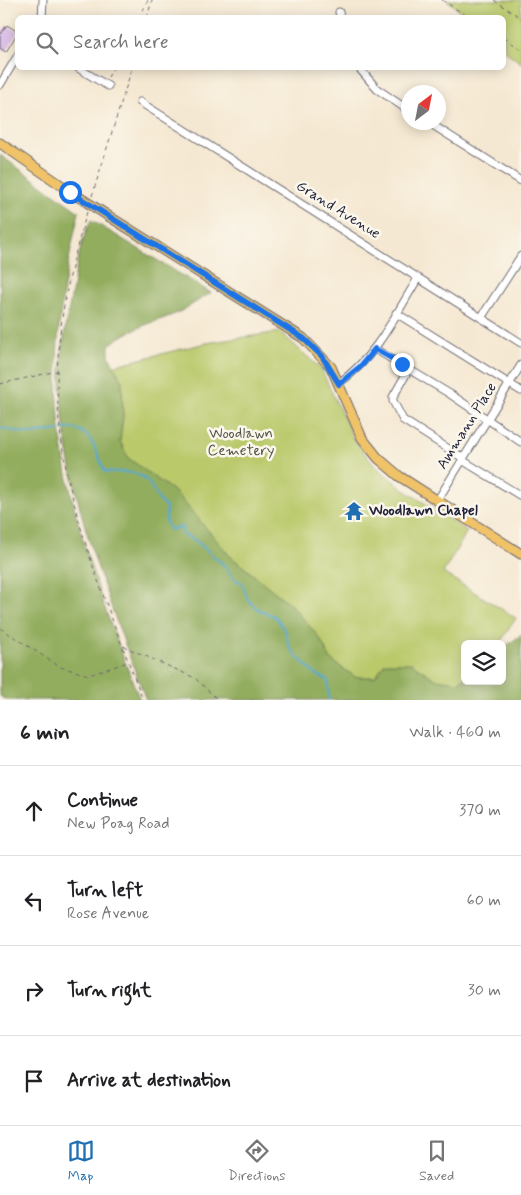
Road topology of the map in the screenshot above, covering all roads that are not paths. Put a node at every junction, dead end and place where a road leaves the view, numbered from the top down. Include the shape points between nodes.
1 (43, 0) edge
2 (42, 15) edge
3 (15, 61) edge
4 (81, 70) edge
5 (361, 70) edge
6 (104, 84) road end
7 (0, 85) edge
8 (140, 102) dead end
9 (401, 105) edge
10 (441, 130) edge
11 (0, 143) edge
12 (521, 181) edge
13 (521, 256) edge
14 (418, 278) junction
15 (396, 313) junction
16 (481, 318) junction
17 (521, 343) edge
18 (375, 349) junction
19 (521, 365) edge
20 (409, 369) junction
21 (509, 383) junction
22 (339, 384) junction
23 (521, 391) edge
24 (486, 419) junction
25 (521, 442) edge
26 (462, 459) junction
27 (521, 496) edge
28 (438, 501) junction
29 (521, 554) edge

1 - 2 street
3 - 7 street
4 - 6 street
5 - 9 street via 377,89
8 - 14 street, Grand Avenue
10 - 12 street
11 - 22 main road, bridge via 70,192 303,338 322,356
13 - 16 street
14 - 15 street
14 - 16 street, Grand Avenue
15 - 18 street
15 - 21 street
16 - 17 street, Grand Avenue
18 - 20 street
18 - 22 street
19 - 21 street, Ammann Place
20 - 24 street
20 - 26 street via 393,397 399,416
21 - 23 street
21 - 24 street, Ammann Place
22 - 28 main road via 362,438 378,458
24 - 25 street
24 - 26 street, Ammann Place
26 - 27 street
26 - 28 street, Ammann Place
28 - 29 main road

